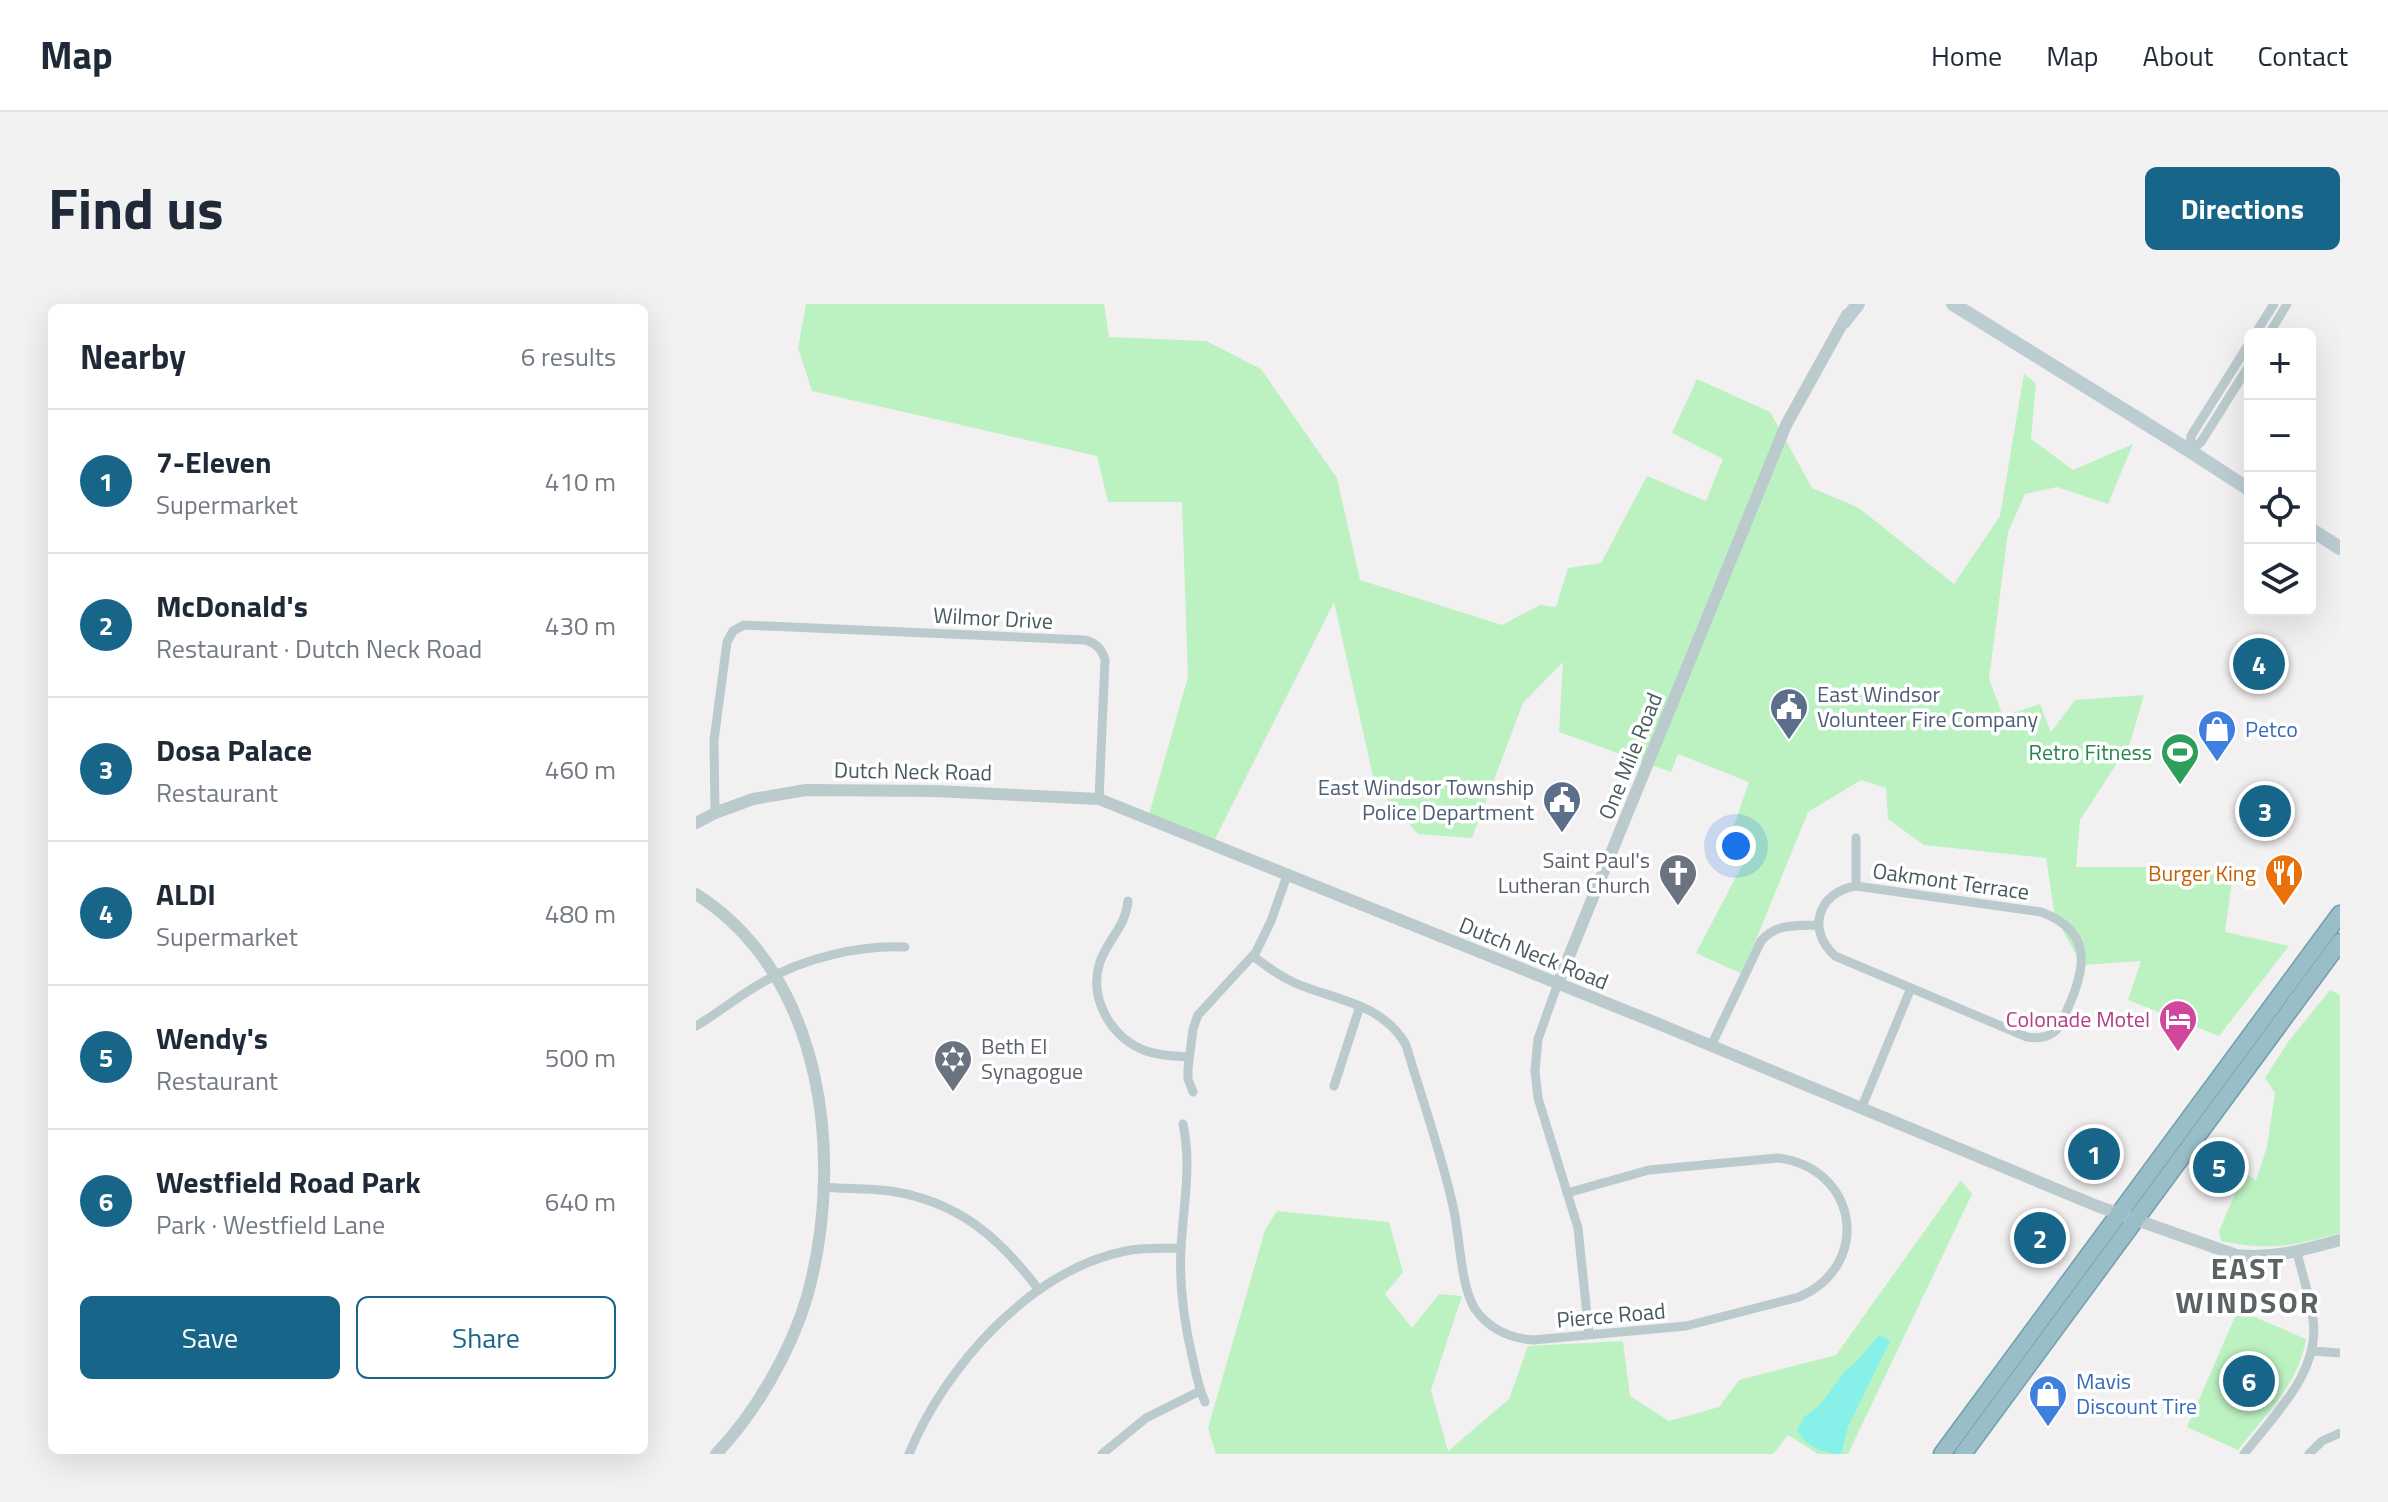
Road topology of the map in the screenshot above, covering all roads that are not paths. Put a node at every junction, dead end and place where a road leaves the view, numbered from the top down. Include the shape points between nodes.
1 (1852, 304) edge
2 (1858, 304) edge
3 (1953, 304) edge
4 (2274, 304) edge
5 (2287, 304) edge
6 (1844, 322) junction
7 (2259, 328) edge
8 (2273, 328) edge
9 (2244, 352) edge
10 (2244, 374) edge
11 (2190, 451) junction
12 (2244, 486) edge
13 (2316, 533) edge
14 (2340, 548) edge
15 (1099, 799) junction
16 (715, 813) junction
17 (696, 823) edge
18 (1856, 838) dead end
19 (1288, 873) junction
20 (1856, 886) junction
21 (696, 894) edge
22 (1128, 901) dead end
23 (2337, 918) edge
24 (1818, 925) junction
25 (2339, 944) edge
26 (905, 947) dead end
27 (1253, 956) junction
28 (776, 974) junction
29 (1558, 983) junction
30 (1911, 988) junction
31 (1360, 1006) junction
32 (696, 1026) edge
33 (1711, 1046) junction
34 (1189, 1057) junction
35 (1334, 1086) dead end
36 (1193, 1092) dead end
37 (1861, 1109) junction
38 (1183, 1124) dead end
39 (822, 1187) junction
40 (1567, 1193) junction
41 (2119, 1214) junction
42 (2136, 1219) junction
43 (2340, 1240) edge
44 (1181, 1248) junction
45 (2297, 1252) junction
46 (1039, 1290) junction
47 (1589, 1334) junction
48 (2312, 1351) junction
49 (2340, 1353) edge
50 (1200, 1391) junction
51 (1205, 1402) dead end
52 (2340, 1433) edge
53 (716, 1454) edge
54 (909, 1454) edge
55 (1102, 1454) edge
56 (1942, 1454) edge
57 (1963, 1454) edge
58 (2244, 1454) edge
59 (2309, 1454) edge

1 - 6 street, One Mile Road
2 - 6 main road
3 - 11 main road
4 - 7 street
5 - 8 street
6 - 29 street, One Mile Road via 1786,425
9 - 11 street via 2191,436
10 - 11 street
11 - 12 main road
13 - 14 main road
15 - 16 street, Dutch Neck Road via 818,789 753,799
15 - 16 street, Wilmor Drive via 1105,660 1095,644 744,625 727,642 714,740
15 - 19 street, Dutch Neck Road
16 - 17 street, Dutch Neck Road
18 - 20 street
19 - 27 street
19 - 29 street, Dutch Neck Road
20 - 24 street, Oakmont Terrace via 1827,901
20 - 30 street, Oakmont Terrace via 2041,912 2069,929 2081,958 2081,977 2060,1026 2043,1038 2027,1037
21 - 28 street via 737,926
22 - 34 street via 1124,921 1098,971 1102,1008 1117,1033 1136,1046
23 - 25 highway via 2333,934
23 - 41 highway
24 - 30 street, Oakmont Terrace via 1835,956
24 - 33 street via 1785,926 1766,935
25 - 42 highway
26 - 28 street via 847,953
27 - 31 street, Pierce Road via 1295,983
27 - 34 street via 1198,1015
28 - 32 street
28 - 39 street via 811,1060
29 - 33 street, Dutch Neck Road
29 - 40 street, One Mile Road via 1538,1039 1535,1071
30 - 37 street
31 - 35 street
31 - 47 street, Pierce Road via 1388,1021 1406,1045 1453,1204 1473,1306 1499,1331 1521,1339
33 - 37 street, Dutch Neck Road
34 - 36 street
37 - 41 street, Dutch Neck Road
38 - 44 street via 1189,1160
39 - 46 street via 893,1192 959,1213 1005,1248
39 - 53 street via 816,1253 799,1320 764,1391
40 - 47 street, One Mile Road via 1581,1246
40 - 47 street, Pierce Road via 1649,1170 1778,1158 1809,1167 1826,1179 1846,1220 1842,1257 1829,1278 1810,1292 1708,1322
41 - 42 street, Dutch Neck Road
41 - 56 highway
42 - 45 street, Dutch Neck Road via 2236,1255
42 - 57 highway
43 - 45 street, Dutch Neck Road
44 - 46 street via 1107,1256
44 - 50 street via 1184,1320
45 - 48 street via 2313,1320
46 - 54 street via 964,1361
48 - 49 street
48 - 58 street via 2298,1382
50 - 51 street
50 - 55 street via 1146,1418
52 - 59 street

